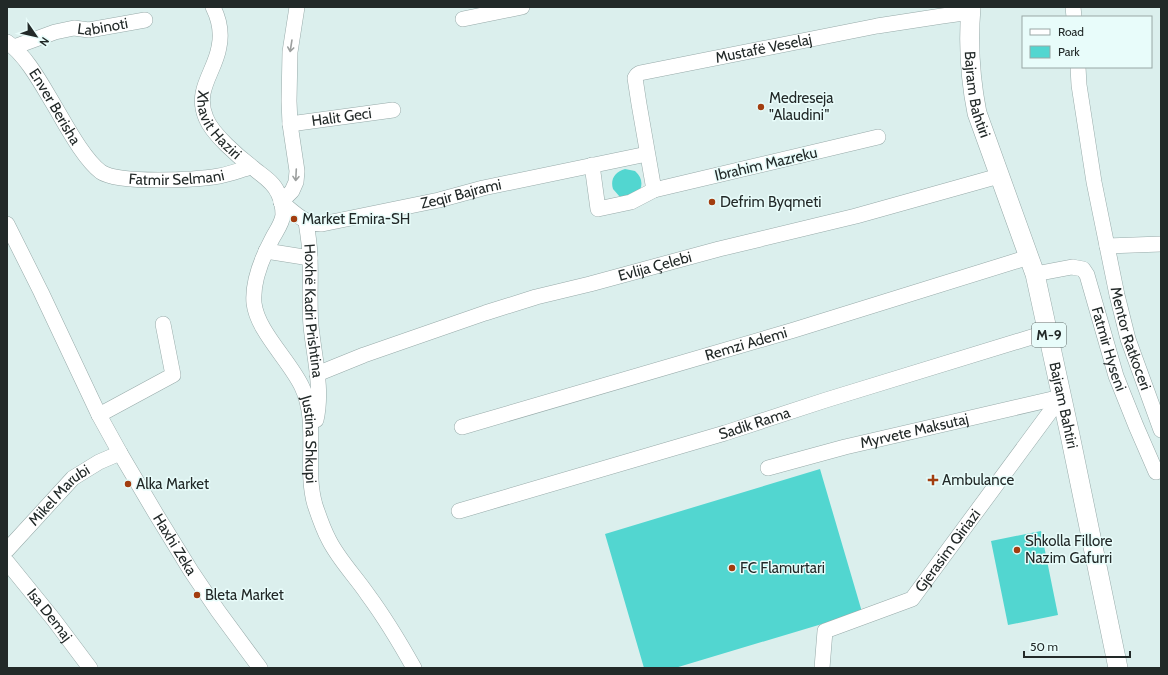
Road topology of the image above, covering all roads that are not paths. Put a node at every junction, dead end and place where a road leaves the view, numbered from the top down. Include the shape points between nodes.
1 (213, 7) edge
2 (297, 7) edge
3 (521, 7) edge
4 (971, 10) edge
5 (463, 19) dead end
6 (145, 20) dead end
7 (10, 44) edge
8 (1078, 68) edge
9 (393, 110) dead end
10 (290, 124) junction
11 (878, 137) dead end
12 (648, 154) junction
13 (592, 165) junction
14 (251, 167) junction
15 (102, 173) joint
16 (999, 176) junction
17 (654, 190) junction
18 (281, 202) junction
19 (306, 222) junction
20 (7, 224) edge
21 (1161, 244) edge
22 (1107, 246) junction
23 (266, 251) junction
24 (310, 258) junction
25 (1032, 265) junction
26 (163, 324) dead end
27 (1048, 332) junction
28 (317, 374) junction
29 (1061, 397) junction
30 (99, 416) junction
31 (462, 428) dead end
32 (1161, 430) edge
33 (310, 447) junction
34 (120, 453) junction
35 (768, 468) dead end
36 (1159, 475) edge
37 (459, 511) dead end
38 (7, 550) edge
39 (7, 562) edge
40 (90, 668) edge
41 (260, 668) edge
42 (414, 668) edge
43 (822, 668) edge
44 (1118, 668) edge

1 - 14 street, Xhavit Haziri via 220,30 219,48 204,86 202,102 206,119 229,147
2 -> 10 street via 290,52
3 - 5 street
4 - 12 street, Mustafë Veselaj via 640,73 635,82
4 - 16 main road, Bajram Bahtiri / M-9 via 972,88 977,113
6 - 7 street, Labinoti via 89,30 74,28
7 - 15 street, Enver Berisha via 42,84 80,148
8 - 22 street, Mentor Ratkoceri via 1094,182
9 - 10 street, Halit Geci
10 -> 18 street via 297,170 296,182 292,191
11 - 17 street, Ibrahim Mazreku
12 - 13 street, Zeqir Bajrami
12 - 17 street
13 - 17 street, Ibrahim Mazreku via 598,209 631,202
13 - 19 street, Zeqir Bajrami via 483,188 433,202 322,224
14 - 15 street, Fatmir Selmani via 217,176 182,179 117,178
14 - 18 street, Xhavit Haziri via 272,184
16 - 25 main road, Bajram Bahtiri / M-9
16 - 28 street, Evlija Çelebi via 856,216 536,297 485,312
18 - 19 street
18 - 23 street, Justina Shkupi via 281,221
19 - 24 street, Hoxhë Kadri Prishtina
20 - 30 street, Haxhi Zeka
21 - 22 street
22 - 32 street, Mentor Ratkoceri via 1128,339
23 - 24 street
23 - 33 street, Justina Shkupi via 256,279 254,303 265,330 302,387 307,404
24 - 28 street, Hoxhë Kadri Prishtina via 311,325
25 - 27 main road, Bajram Bahtiri / M-9
25 - 31 street, Remzi Ademi via 794,330
25 - 36 street, Fatmir Hyseni via 1083,269 1087,275 1116,376
26 - 30 street via 173,375
27 - 29 main road, Bajram Bahtiri / M-9
27 - 37 street, Sadik Rama via 717,435
28 - 33 street, Hoxhë Kadri Prishtina via 317,416
29 - 35 street, Myrvete Maksutaj via 845,447
29 - 43 street, Gjerasim Qiriazi via 912,598 825,631
29 - 44 main road, Bajram Bahtiri / M-9
30 - 34 street, Haxhi Zeka
33 - 42 street, Justina Shkupi via 315,503 329,540 388,624
34 - 38 street, Mikel Marubi via 73,478
34 - 41 street, Haxhi Zeka via 191,572
39 - 40 street, Isa Demaj

